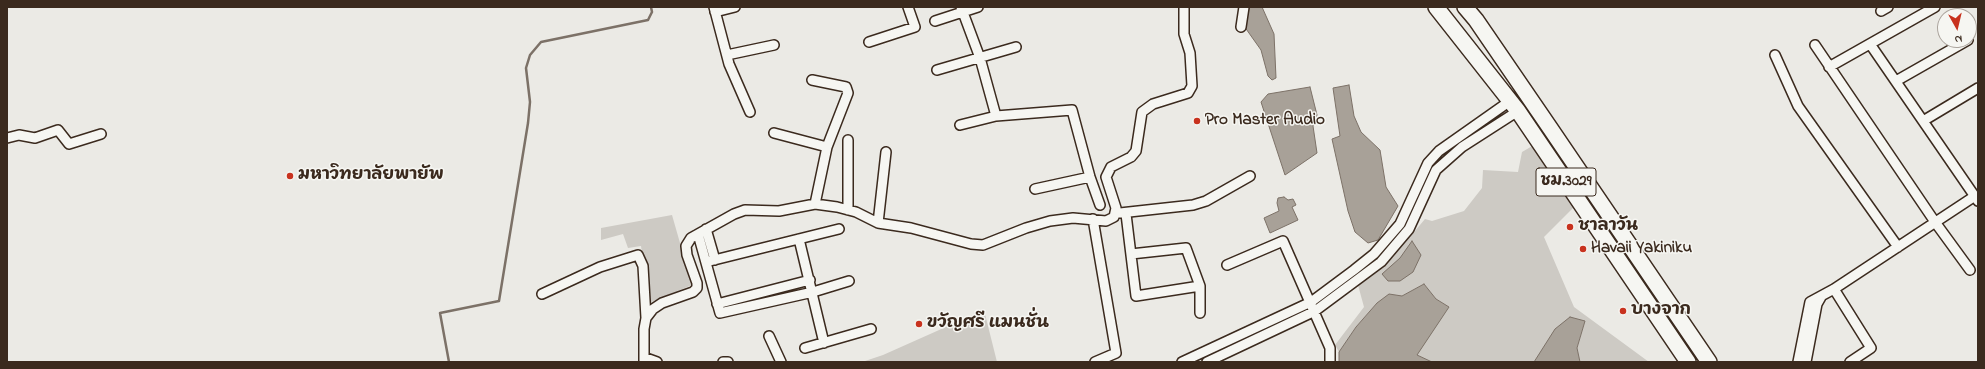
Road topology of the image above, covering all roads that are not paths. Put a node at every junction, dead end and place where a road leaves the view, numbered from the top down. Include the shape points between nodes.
1 (735, 7) edge
2 (908, 7) edge
3 (978, 7) edge
4 (1184, 7) edge
5 (1244, 7) edge
6 (1436, 7) edge
7 (1465, 7) edge
8 (1935, 7) edge
9 (714, 9) edge
10 (962, 9) edge
11 (935, 21) dead end
12 (1241, 27) dead end
13 (869, 42) dead end
14 (1870, 44) junction
15 (774, 45) dead end
16 (1815, 45) dead end
17 (1016, 47) dead end
18 (1955, 48) edge
19 (727, 55) junction
20 (1775, 55) dead end
21 (980, 58) junction
22 (1829, 67) junction
23 (936, 70) dead end
24 (812, 80) dead end
25 (1896, 81) junction
26 (1978, 88) edge
27 (1514, 106) junction
28 (750, 112) dead end
29 (996, 116) junction
30 (1923, 121) junction
31 (960, 125) dead end
32 (774, 133) dead end
33 (100, 134) dead end
34 (7, 138) edge
35 (848, 140) dead end
36 (827, 147) junction
37 (886, 152) dead end
38 (1250, 176) dead end
39 (1090, 177) junction
40 (1036, 189) dead end
41 (1415, 190) junction
42 (1425, 195) junction
43 (1976, 198) edge
44 (815, 204) junction
45 (1100, 205) dead end
46 (848, 210) junction
47 (1121, 214) junction
48 (1093, 219) junction
49 (1935, 222) junction
50 (878, 223) junction
51 (839, 228) dead end
52 (702, 232) junction
53 (799, 239) junction
54 (1898, 247) junction
55 (1131, 254) junction
56 (710, 261) junction
57 (1227, 265) dead end
58 (1970, 270) dead end
59 (810, 280) junction
60 (849, 281) dead end
61 (1200, 286) junction
62 (1834, 289) junction
63 (813, 292) junction
64 (542, 294) dead end
65 (1821, 297) junction
66 (1313, 307) junction
67 (719, 308) junction
68 (1200, 313) dead end
69 (646, 318) junction
70 (871, 329) dead end
71 (769, 336) dead end
72 (1224, 342) junction
73 (824, 343) junction
74 (805, 348) dead end
75 (1229, 352) junction
76 (645, 360) edge
77 (657, 362) edge
78 (723, 362) edge
79 (728, 362) edge
80 (781, 362) edge
81 (1094, 362) edge
82 (1182, 362) edge
83 (1207, 362) edge
84 (1330, 362) edge
85 (1688, 362) edge
86 (1709, 362) edge
87 (1798, 362) edge
88 (1806, 362) edge
89 (1850, 362) edge

1 - 9 street
2 - 13 street via 915,27
3 - 10 street
4 - 47 street via 1184,34 1190,53 1192,86 1188,93 1153,104 1142,112 1136,151 1131,158 1111,167 1106,177
5 - 12 street
6 - 27 main road, ชม.3029
7 - 86 main road, ชม.3029
8 - 14 street
9 - 19 street
10 - 11 street
10 - 21 street
14 - 22 street
14 - 25 street
15 - 19 street
16 - 22 street
17 - 21 street
18 - 25 street
19 - 28 street
20 - 54 street via 1798,106
21 - 23 street
21 - 29 street
22 - 49 street
24 - 36 street via 848,88
25 - 30 street
26 - 30 street
27 - 41 street via 1439,151 1428,163
27 - 42 street via 1446,159 1436,170
27 - 85 main road, ชม.3029
29 - 31 street
29 - 39 street via 1072,110
30 - 43 street
32 - 36 street
33 - 34 street via 69,144 58,130 35,138
35 - 46 street
36 - 44 street
37 - 50 street
38 - 47 street via 1193,205
39 - 40 street
39 - 45 street
41 - 42 street
41 - 66 street via 1400,224 1374,254
42 - 66 street via 1409,229 1381,262
43 - 49 street
44 - 46 street
44 - 52 street via 779,212 745,210
46 - 50 street
47 - 48 street via 1111,220
47 - 55 street
48 - 50 street via 1050,221 983,245
48 - 81 street via 1116,353
49 - 54 street
49 - 58 street
51 - 53 street
52 - 56 street
52 - 69 street via 691,238 686,246 686,255 697,288 693,292 662,303
53 - 56 street
53 - 59 street
54 - 62 street
55 - 61 street via 1186,248
55 - 61 street via 1136,296
56 - 67 street
57 - 66 street via 1283,241
59 - 63 street
59 - 67 street
60 - 63 street
61 - 68 street
62 - 65 street
62 - 89 street via 1871,348
63 - 67 street
63 - 73 street
64 - 69 street via 600,267 638,255 644,266
65 - 87 street via 1810,302
65 - 88 street via 1817,304
66 - 72 street
66 - 75 street
66 - 84 street via 1330,348
69 - 76 street
70 - 73 street
71 - 80 street
72 - 75 street
72 - 82 street
73 - 74 street
75 - 83 street
76 - 77 street
78 - 79 street

